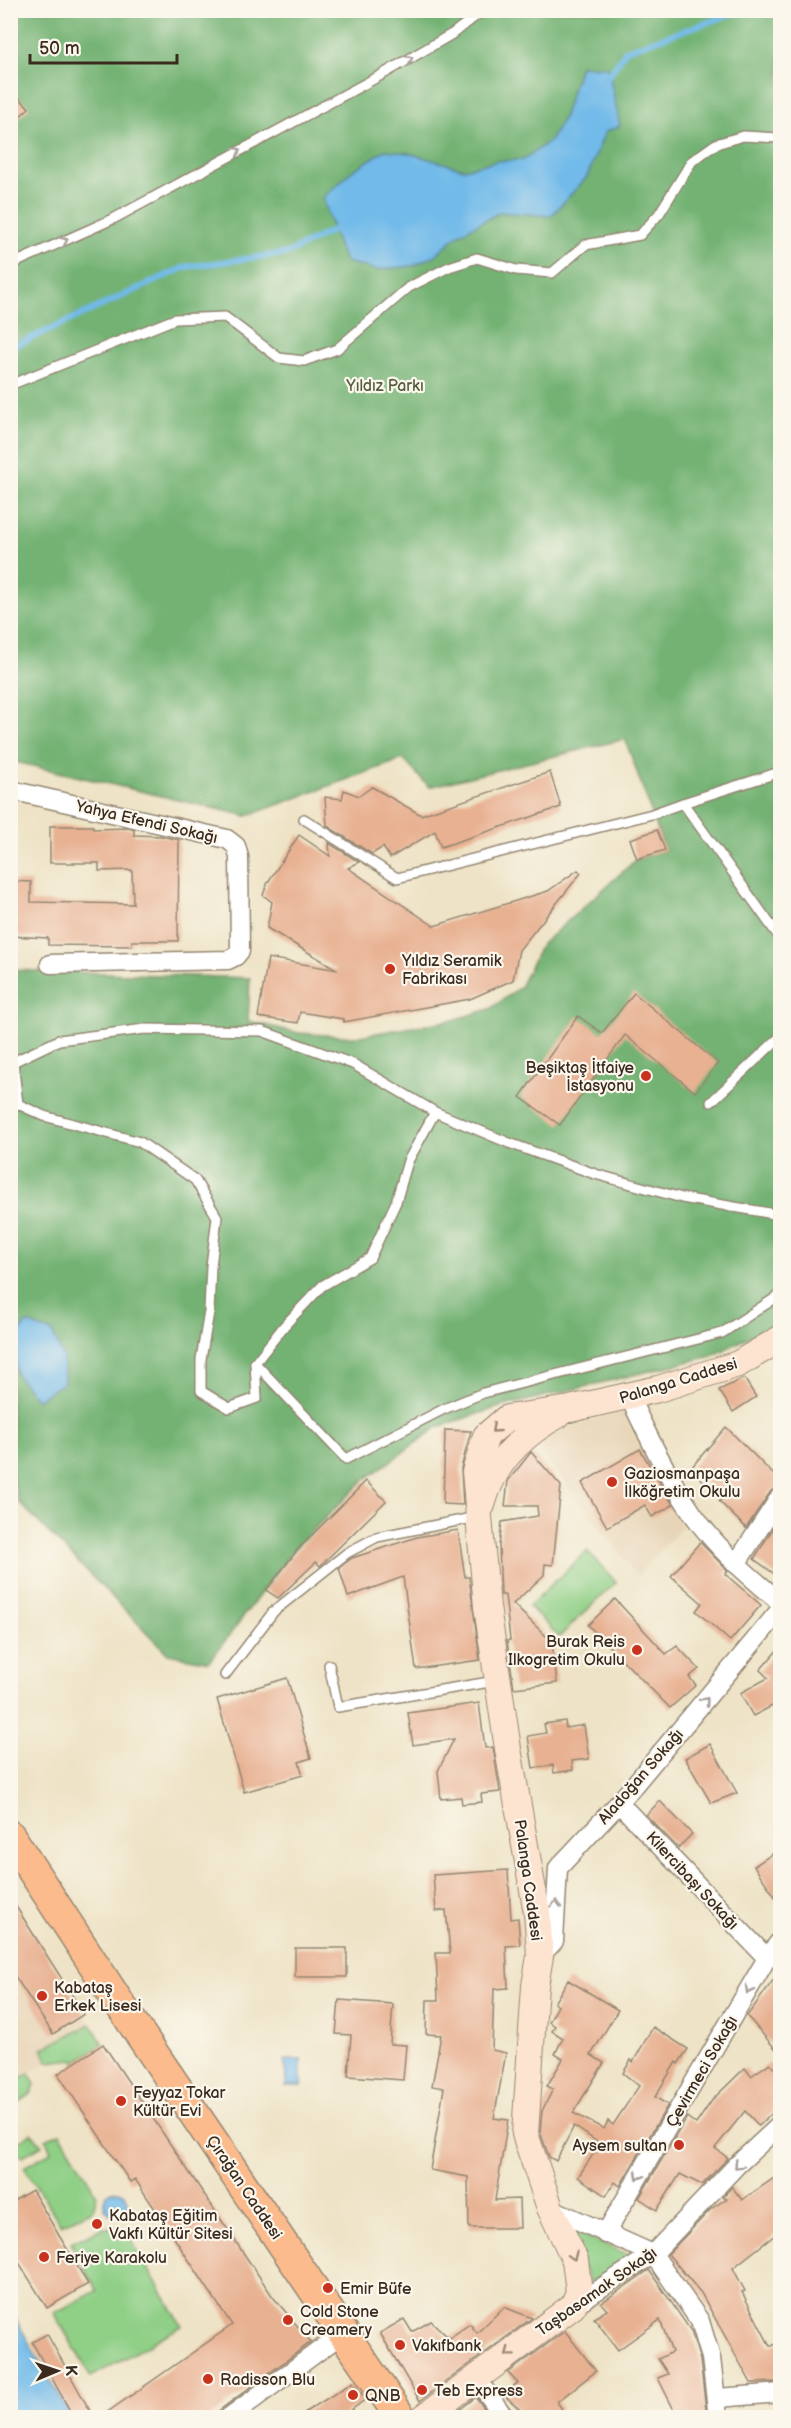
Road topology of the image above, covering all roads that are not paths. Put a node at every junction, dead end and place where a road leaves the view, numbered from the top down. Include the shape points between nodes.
1 (484, 10) edge
2 (780, 138) edge
3 (10, 265) edge
4 (10, 385) edge
5 (780, 772) edge
6 (10, 790) edge
7 (683, 803) junction
8 (304, 819) dead end
9 (780, 938) edge
10 (50, 964) dead end
11 (780, 1037) edge
12 (711, 1102) dead end
13 (435, 1112) junction
14 (780, 1215) edge
15 (780, 1295) edge
16 (777, 1346) edge
17 (255, 1363) junction
18 (629, 1396) junction
19 (780, 1497) edge
20 (479, 1516) junction
21 (736, 1564) junction
22 (780, 1602) edge
23 (780, 1610) edge
24 (329, 1665) dead end
25 (225, 1676) dead end
26 (498, 1681) junction
27 (619, 1803) junction
28 (10, 1836) edge
29 (780, 1941) edge
30 (540, 1956) junction
31 (767, 1958) junction
32 (780, 2125) edge
33 (550, 2208) junction
34 (605, 2234) junction
35 (653, 2254) junction
36 (573, 2306) junction
37 (344, 2333) junction
38 (476, 2378) junction
39 (780, 2392) edge
40 (718, 2398) junction
41 (228, 2418) edge
42 (401, 2418) edge
43 (423, 2418) edge
44 (505, 2418) edge
45 (718, 2418) edge

3 -> 1 lane via 113,219 385,73 452,34
2 - 4 lane via 743,136 716,144 700,155 640,235 585,245 552,273 516,270 477,258 450,267 409,287 337,349 304,361 279,358 225,317 175,319
5 - 7 lane
6 - 10 street, Yahya Efendi Sokağı via 227,839 236,846 239,857 240,951 236,957
7 - 8 lane via 397,878
7 - 9 lane
11 - 12 lane
13 - 14 lane via 595,1174 682,1198
13 - 17 lane via 408,1161 396,1202 370,1258 322,1286
13 - 17 lane via 352,1064 262,1031 145,1029 59,1040 13,1062 18,1104 45,1116 140,1142 195,1180 217,1217 201,1391 229,1407 257,1398
15 - 17 lane via 722,1333 483,1394 444,1409 346,1459
16 - 18 main road, Palanga Caddesi via 738,1364
18 - 20 main road, Palanga Caddesi via 570,1409 533,1429 502,1460 487,1484
18 - 21 street via 693,1515
19 - 21 street
20 - 25 lane via 376,1536 347,1553 274,1611
20 - 26 main road, Palanga Caddesi
21 - 22 street
27 -> 23 street, Aladoğan Sokağı
24 - 26 lane via 338,1707
26 - 30 main road, Palanga Caddesi via 537,1913
30 -> 27 street, Aladoğan Sokağı via 554,1941 558,1868
27 - 31 street, Kilercibaşı Sokağı
28 - 37 main road, Çırağan Caddesi
29 - 31 street, Çevirmeci Sokağı
30 - 33 main road, Palanga Caddesi via 525,2134
31 -> 34 street, Çevirmeci Sokağı
32 -> 35 street, Taşbasamak Sokağı
33 - 34 street
33 -> 36 main road, Palanga Caddesi via 575,2259 579,2292
34 - 35 street
35 - 36 street, Taşbasamak Sokağı
35 - 40 street via 700,2321
36 -> 38 main road, Taşbasamak Sokağı
37 - 41 street
37 - 42 main road, Çırağan Caddesi
38 - 43 main road, Taşbasamak Sokağı
38 - 44 street
39 - 40 street
40 - 45 street

